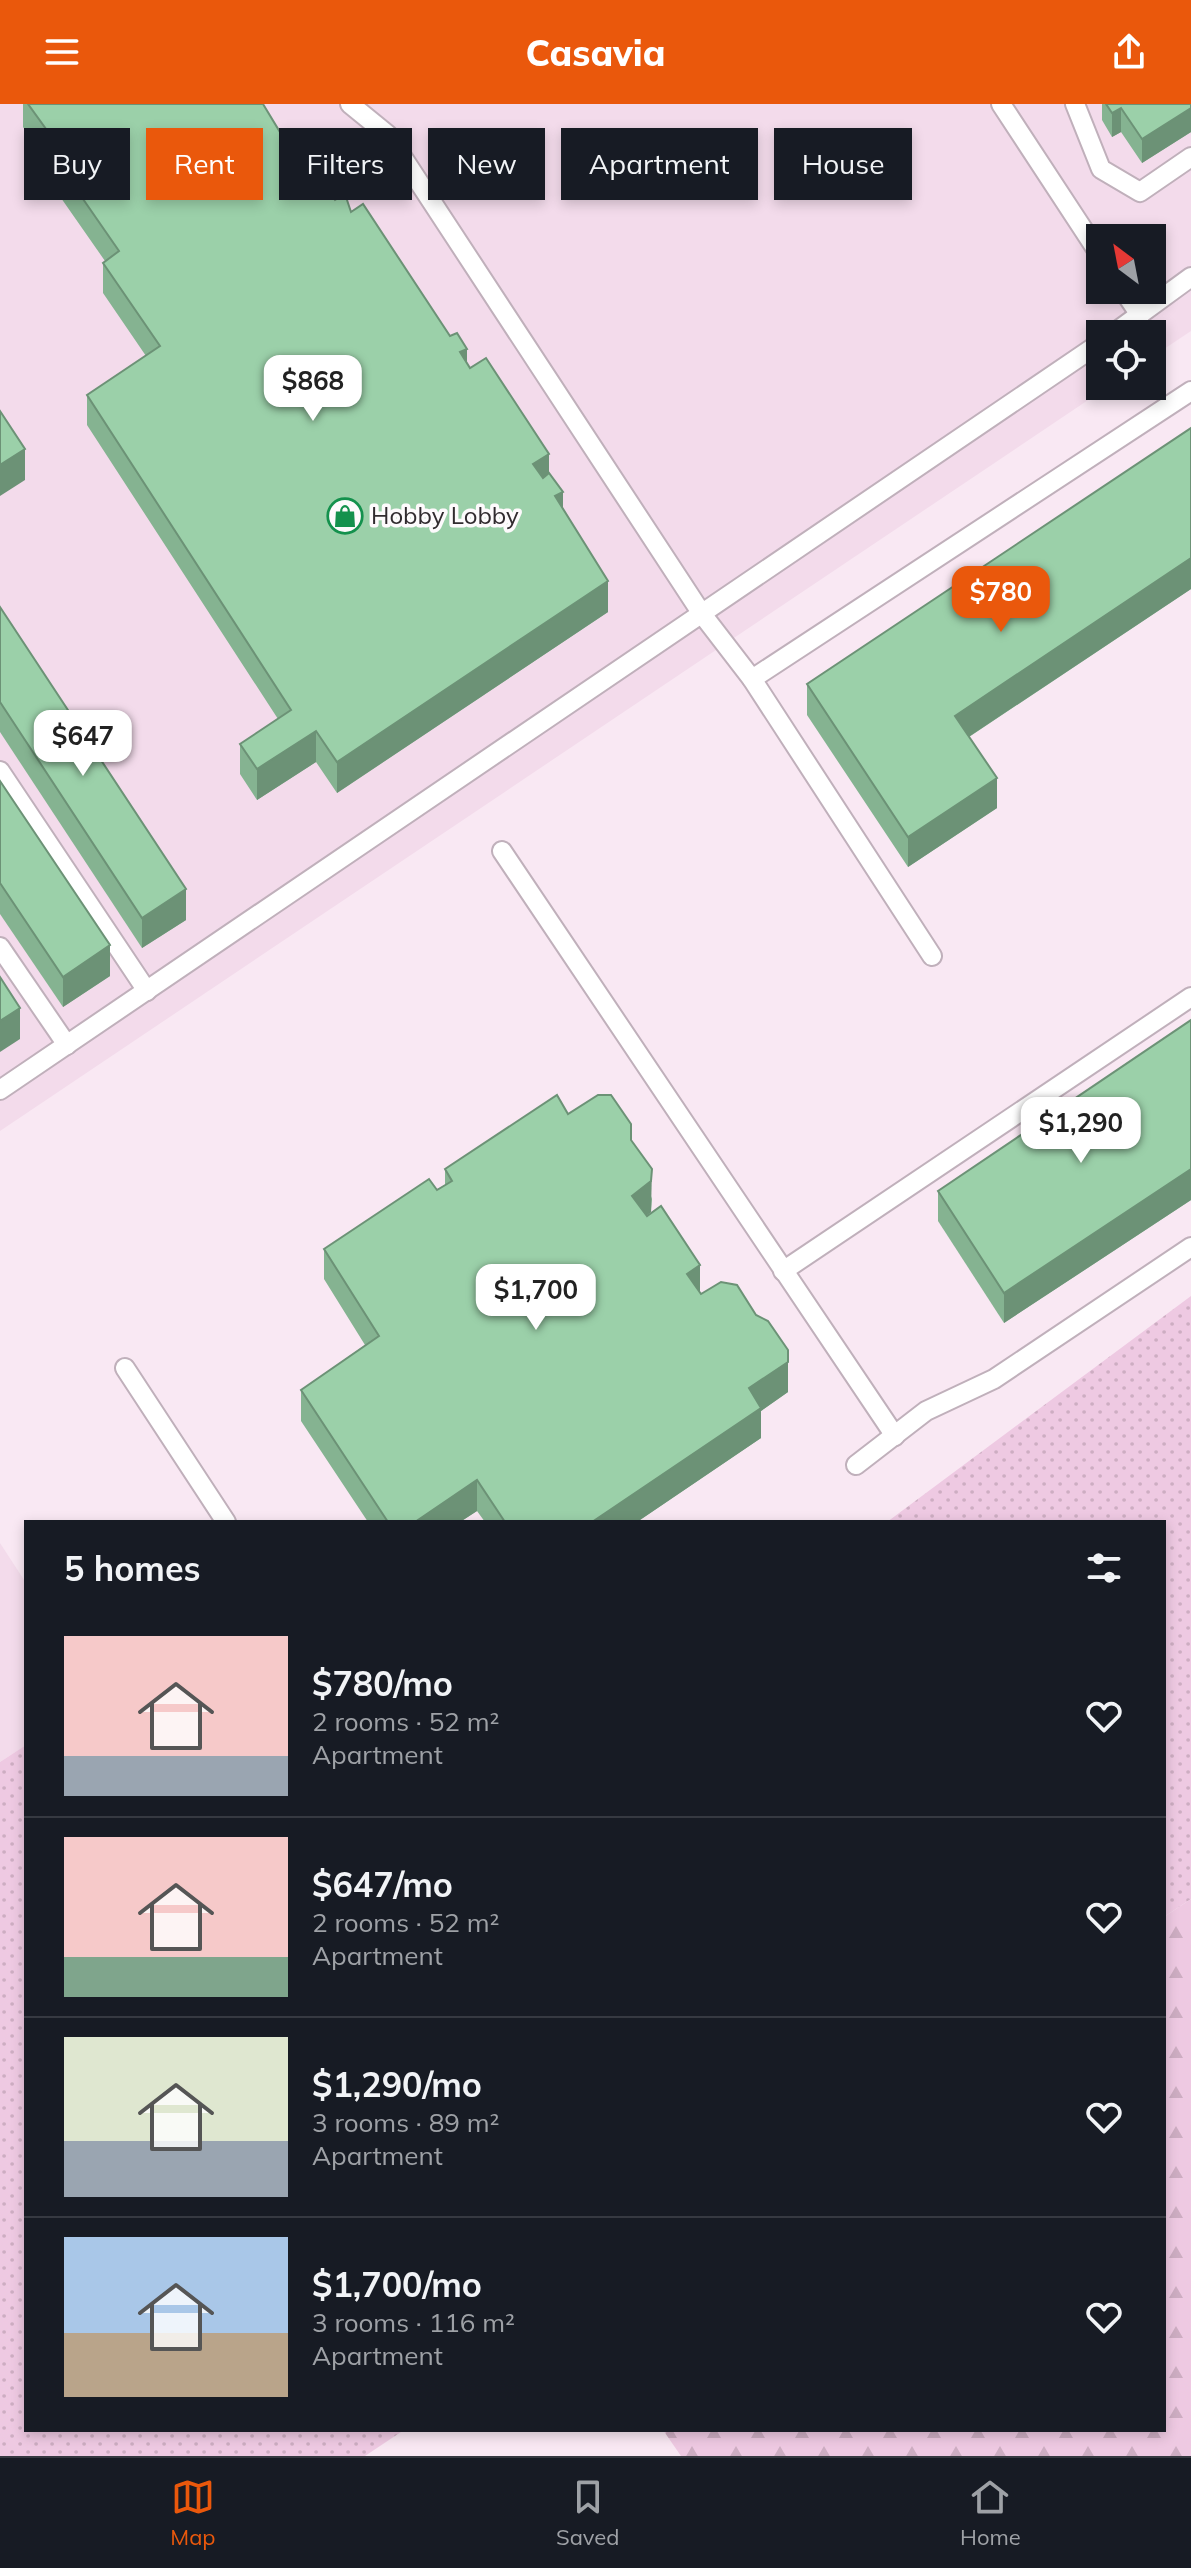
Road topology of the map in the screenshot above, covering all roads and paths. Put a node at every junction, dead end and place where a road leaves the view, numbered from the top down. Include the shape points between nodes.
1 (350, 104) edge
2 (1001, 104) edge
3 (1075, 104) edge
4 (1191, 157) edge
5 (1086, 234) edge
6 (1191, 277) edge
7 (1133, 304) edge
8 (1140, 315) junction
9 (1133, 320) edge
10 (1086, 353) edge
11 (1191, 391) edge
12 (702, 614) junction
13 (752, 679) junction
14 (0, 771) edge
15 (502, 851) dead end
16 (0, 947) edge
17 (932, 956) dead end
18 (147, 991) junction
19 (1191, 997) edge
20 (67, 1045) junction
21 (0, 1090) edge
22 (1191, 1247) edge
23 (783, 1271) junction
24 (125, 1368) dead end
25 (895, 1436) junction
26 (856, 1465) dead end
27 (225, 1520) edge

1 - 12 lane via 388,135
2 - 5 lane
3 - 4 lane via 1101,169 1140,192
6 - 8 lane
7 - 8 lane
8 - 9 lane
10 - 12 lane
11 - 13 lane
12 - 13 lane
12 - 18 lane
13 - 17 lane
14 - 18 lane
15 - 23 lane
16 - 20 lane
18 - 20 lane
19 - 23 lane
20 - 21 lane
22 - 25 lane via 994,1379 926,1411
23 - 25 lane
24 - 27 lane
25 - 26 lane

